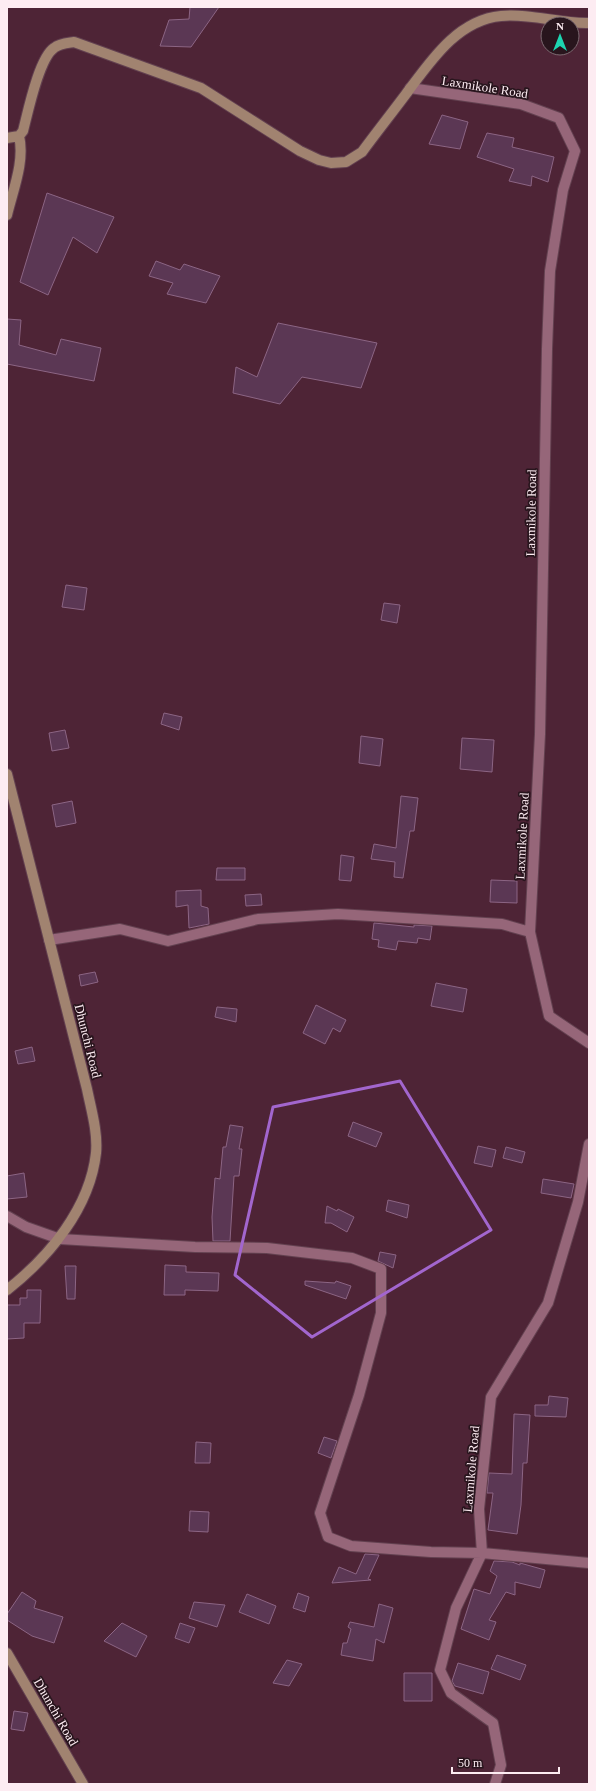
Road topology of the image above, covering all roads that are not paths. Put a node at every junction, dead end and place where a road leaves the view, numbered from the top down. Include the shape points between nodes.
1 (589, 23) edge
2 (410, 88) junction
3 (19, 136) junction
4 (7, 138) edge
5 (7, 215) edge
6 (7, 774) edge
7 (530, 932) junction
8 (49, 940) junction
9 (589, 1043) edge
10 (589, 1144) edge
11 (7, 1216) edge
12 (60, 1239) junction
13 (7, 1290) edge
14 (482, 1553) junction
15 (589, 1563) edge
16 (7, 1653) edge
17 (83, 1784) edge
18 (496, 1784) edge

1 - 2 street via 501,16 477,23 454,36 436,54
2 - 3 street via 362,152 346,162 331,163 300,151 201,88 74,42 52,48 45,59 23,131
2 - 7 street, Laxmikole Road via 534,108 559,118 575,151 563,190 550,271 540,734
3 - 4 street
3 - 5 street via 21,157
6 - 8 street, Dhunchi Road
7 - 8 street via 502,924 338,914 258,919 168,941 120,929
7 - 9 street, Laxmikole Road via 549,1016
8 - 12 street, Dhunchi Road via 87,1089 96,1151 92,1174
10 - 14 street, Laxmikole Road via 578,1202 548,1303 491,1397 479,1509
11 - 12 street via 26,1227
12 - 13 street, Dhunchi Road via 24,1277
12 - 14 street via 195,1247 267,1248 352,1258 381,1269 381,1313 359,1395 320,1513 328,1537 351,1546
14 - 15 street
14 - 18 street, Laxmikole Road via 456,1608 440,1670 452,1694 493,1723 501,1765
16 - 17 street, Dhunchi Road

